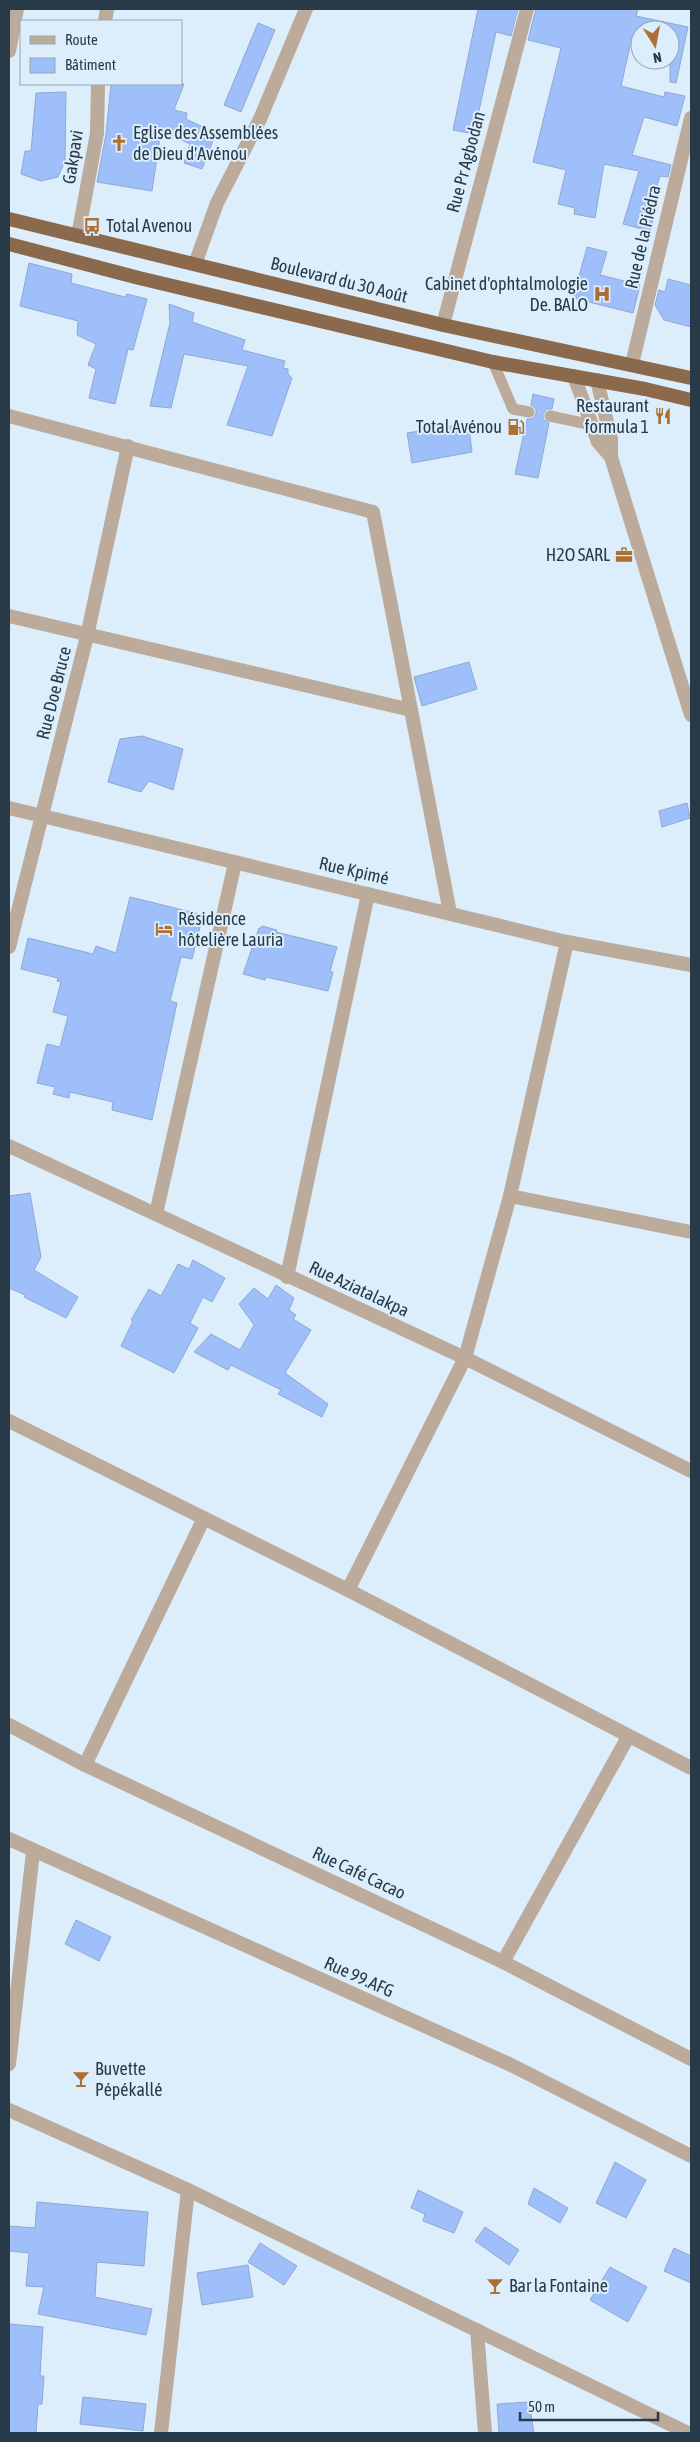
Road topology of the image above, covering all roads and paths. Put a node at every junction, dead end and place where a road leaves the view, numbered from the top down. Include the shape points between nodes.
1 (17, 9) edge
2 (306, 9) edge
3 (527, 9) edge
4 (9, 51) edge
5 (98, 85) edge
6 (691, 118) edge
7 (9, 219) edge
8 (78, 236) junction
9 (9, 244) edge
10 (195, 264) junction
11 (443, 325) junction
12 (576, 354) junction
13 (601, 359) junction
14 (493, 362) junction
15 (632, 364) junction
16 (574, 376) junction
17 (691, 378) edge
18 (597, 380) junction
19 (691, 400) edge
20 (529, 412) dead end
21 (9, 416) edge
22 (550, 416) dead end
23 (592, 425) junction
24 (128, 446) junction
25 (611, 457) junction
26 (9, 616) edge
27 (87, 636) junction
28 (410, 710) junction
29 (691, 715) edge
30 (9, 808) edge
31 (42, 817) junction
32 (235, 863) junction
33 (368, 894) junction
34 (450, 913) junction
35 (567, 942) junction
36 (9, 947) edge
37 (691, 965) edge
38 (9, 1146) edge
39 (510, 1196) junction
40 (156, 1214) junction
41 (691, 1232) edge
42 (287, 1277) junction
43 (465, 1358) junction
44 (9, 1420) edge
45 (691, 1471) edge
46 (204, 1518) junction
47 (348, 1590) junction
48 (9, 1725) edge
49 (628, 1737) junction
50 (85, 1764) junction
51 (691, 1768) edge
52 (9, 1839) edge
53 (33, 1852) junction
54 (503, 1962) junction
55 (691, 2059) edge
56 (9, 2064) edge
57 (9, 2110) edge
58 (691, 2156) edge
59 (188, 2190) junction
60 (477, 2330) junction
61 (161, 2433) edge
62 (485, 2433) edge
63 (688, 2433) edge

1 - 4 street
2 - 10 street via 260,119 217,203
3 - 11 street, Rue Pr Agbodan
5 - 8 street, Gakpavi via 97,133
6 - 15 street, Rue de la Piédra
7 - 8 highway, Boulevard du 30 Août
8 - 10 highway, Boulevard du 30 Août
9 - 14 highway
10 - 11 highway, Boulevard du 30 Août
11 - 12 highway, Boulevard du 30 Août
12 - 13 highway, Boulevard du 30 Août
12 - 16 highway
13 - 15 highway, Boulevard du 30 Août
13 - 18 highway
14 - 16 highway
14 - 20 lane via 513,409
15 - 17 highway, Boulevard du 30 Août
16 - 18 highway
16 - 23 street
18 - 19 highway
18 - 25 street via 611,439
21 - 24 street
22 - 23 lane
23 - 25 street via 598,442
24 - 27 street, Rue Doe Bruce
24 - 28 street via 372,512
25 - 29 street
26 - 27 street
27 - 28 street
27 - 31 street, Rue Doe Bruce
28 - 34 street
30 - 31 street, Rue Kpimé
31 - 32 street, Rue Kpimé
31 - 36 street, Rue Doe Bruce
32 - 33 street, Rue Kpimé
32 - 40 street
33 - 34 street, Rue Kpimé
33 - 42 street
34 - 35 street, Rue Kpimé
35 - 37 street, Rue Kpimé
35 - 39 street
38 - 40 street, Rue Aziatalakpa
39 - 41 street
39 - 43 street
40 - 42 street, Rue Aziatalakpa
42 - 43 street, Rue Aziatalakpa
43 - 45 street, Rue Aziatalakpa
43 - 47 street
44 - 46 street
46 - 47 street
46 - 50 street
47 - 49 street
48 - 50 street, Rue Café Cacao
49 - 51 street
49 - 54 street
50 - 54 street, Rue Café Cacao
52 - 53 street, Rue 99.AFG
53 - 56 street
53 - 58 street, Rue 99.AFG via 509,2064
54 - 55 street, Rue Café Cacao
57 - 59 street
59 - 60 street
59 - 61 street
60 - 62 street
60 - 63 street

